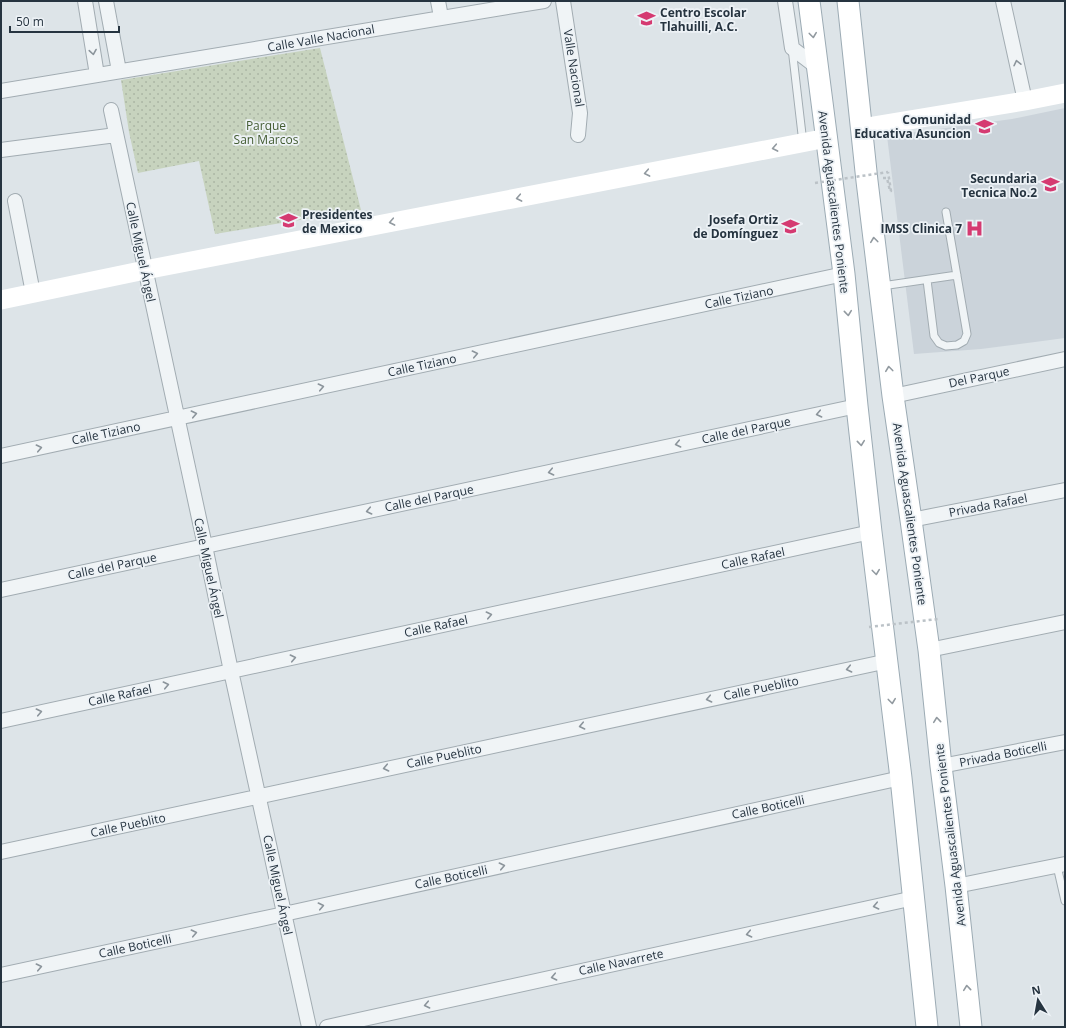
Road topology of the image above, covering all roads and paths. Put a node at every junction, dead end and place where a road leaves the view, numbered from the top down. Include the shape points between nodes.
1 (85, 1) edge
2 (106, 1) edge
3 (438, 1) edge
4 (544, 1) edge
5 (563, 1) edge
6 (785, 1) edge
7 (809, 1) edge
8 (848, 1) edge
9 (1003, 1) edge
10 (441, 17) junction
11 (792, 48) junction
12 (818, 68) junction
13 (119, 71) junction
14 (97, 75) junction
15 (1, 91) edge
16 (1065, 93) edge
17 (1025, 101) junction
18 (110, 110) dead end
19 (861, 128) junction
20 (116, 135) junction
21 (578, 135) dead end
22 (827, 138) junction
23 (803, 143) junction
24 (1, 150) edge
25 (887, 178) dead end
26 (815, 183) dead end
27 (15, 201) dead end
28 (946, 212) dead end
29 (145, 270) junction
30 (844, 274) junction
31 (957, 275) junction
32 (927, 280) junction
33 (880, 287) junction
34 (34, 293) junction
35 (1, 300) edge
36 (1065, 359) edge
37 (893, 396) junction
38 (857, 406) junction
39 (177, 418) junction
40 (1, 456) edge
41 (1065, 490) edge
42 (911, 520) junction
43 (871, 532) junction
44 (205, 546) junction
45 (1, 590) edge
46 (938, 619) dead end
47 (1065, 622) edge
48 (869, 627) dead end
49 (929, 650) junction
50 (888, 661) junction
51 (231, 671) junction
52 (1, 721) edge
53 (1065, 742) edge
54 (941, 766) junction
55 (901, 778) junction
56 (258, 796) junction
57 (1, 852) edge
58 (1061, 865) edge
59 (956, 886) junction
60 (914, 898) junction
61 (1065, 901) edge
62 (284, 914) junction
63 (1, 975) edge
64 (309, 1027) edge
65 (327, 1027) edge
66 (927, 1027) edge
67 (971, 1027) edge

1 -> 14 street
2 - 13 street
3 - 10 street
4 - 10 street, Calle Valle Nacional
5 - 21 street, Valle Nacional via 580,113
6 - 11 street
7 -> 12 main road, Avenida Aguascalientes Poniente
8 - 19 main road, Avenida Aguascalientes Poniente
17 -> 9 street
10 - 13 street, Calle Valle Nacional
11 - 12 street
11 - 23 lane
12 - 22 main road, Avenida Aguascalientes Poniente
13 - 14 street, Calle Valle Nacional
14 - 15 street, Calle Valle Nacional
16 - 17 street
17 - 19 street
18 - 20 street, Calle Miguel Ángel
33 -> 19 main road, Avenida Aguascalientes Poniente
20 - 24 street
20 - 29 street, Calle Miguel Ángel
22 - 23 street
22 - 30 main road, Avenida Aguascalientes Poniente
23 -> 29 street
25 - 26 path, bridge via 891,191 888,172
27 - 34 street
28 - 31 lane
29 - 34 street
29 - 39 street, Calle Miguel Ángel
30 -> 38 main road, Avenida Aguascalientes Poniente
39 -> 30 street, Calle Tiziano
31 - 32 lane
31 - 32 lane via 967,334 964,341 957,345 946,346 939,343 934,336
32 - 33 lane
37 -> 33 main road, Avenida Aguascalientes Poniente
34 - 35 street
36 - 37 street, Del Parque
37 - 42 main road, Avenida Aguascalientes Poniente
38 -> 43 main road, Avenida Aguascalientes Poniente
38 -> 44 street, Calle del Parque
40 -> 39 street, Calle Tiziano
39 - 44 street, Calle Miguel Ángel
41 - 42 street, Privada Rafael
42 - 49 main road, Avenida Aguascalientes Poniente
43 -> 50 main road, Avenida Aguascalientes Poniente
51 -> 43 street, Calle Rafael
44 - 45 street, Calle del Parque
44 - 51 street, Calle Miguel Ángel
46 - 48 path, bridge
47 - 49 street
54 -> 49 main road, Avenida Aguascalientes Poniente
50 -> 55 main road, Avenida Aguascalientes Poniente
50 -> 56 street, Calle Pueblito
52 -> 51 street, Calle Rafael
51 - 56 street, Calle Miguel Ángel
53 - 54 street, Privada Boticelli
54 - 59 main road, Avenida Aguascalientes Poniente
55 - 60 main road, Avenida Aguascalientes Poniente
62 -> 55 street, Calle Boticelli
56 - 57 street, Calle Pueblito
56 - 62 street, Calle Miguel Ángel
58 - 59 street
58 - 61 lane
67 -> 59 main road, Avenida Aguascalientes Poniente
60 -> 65 street, Calle Navarrete
60 - 66 main road, Avenida Aguascalientes Poniente
63 -> 62 street, Calle Boticelli
62 - 64 street, Calle Miguel Ángel

